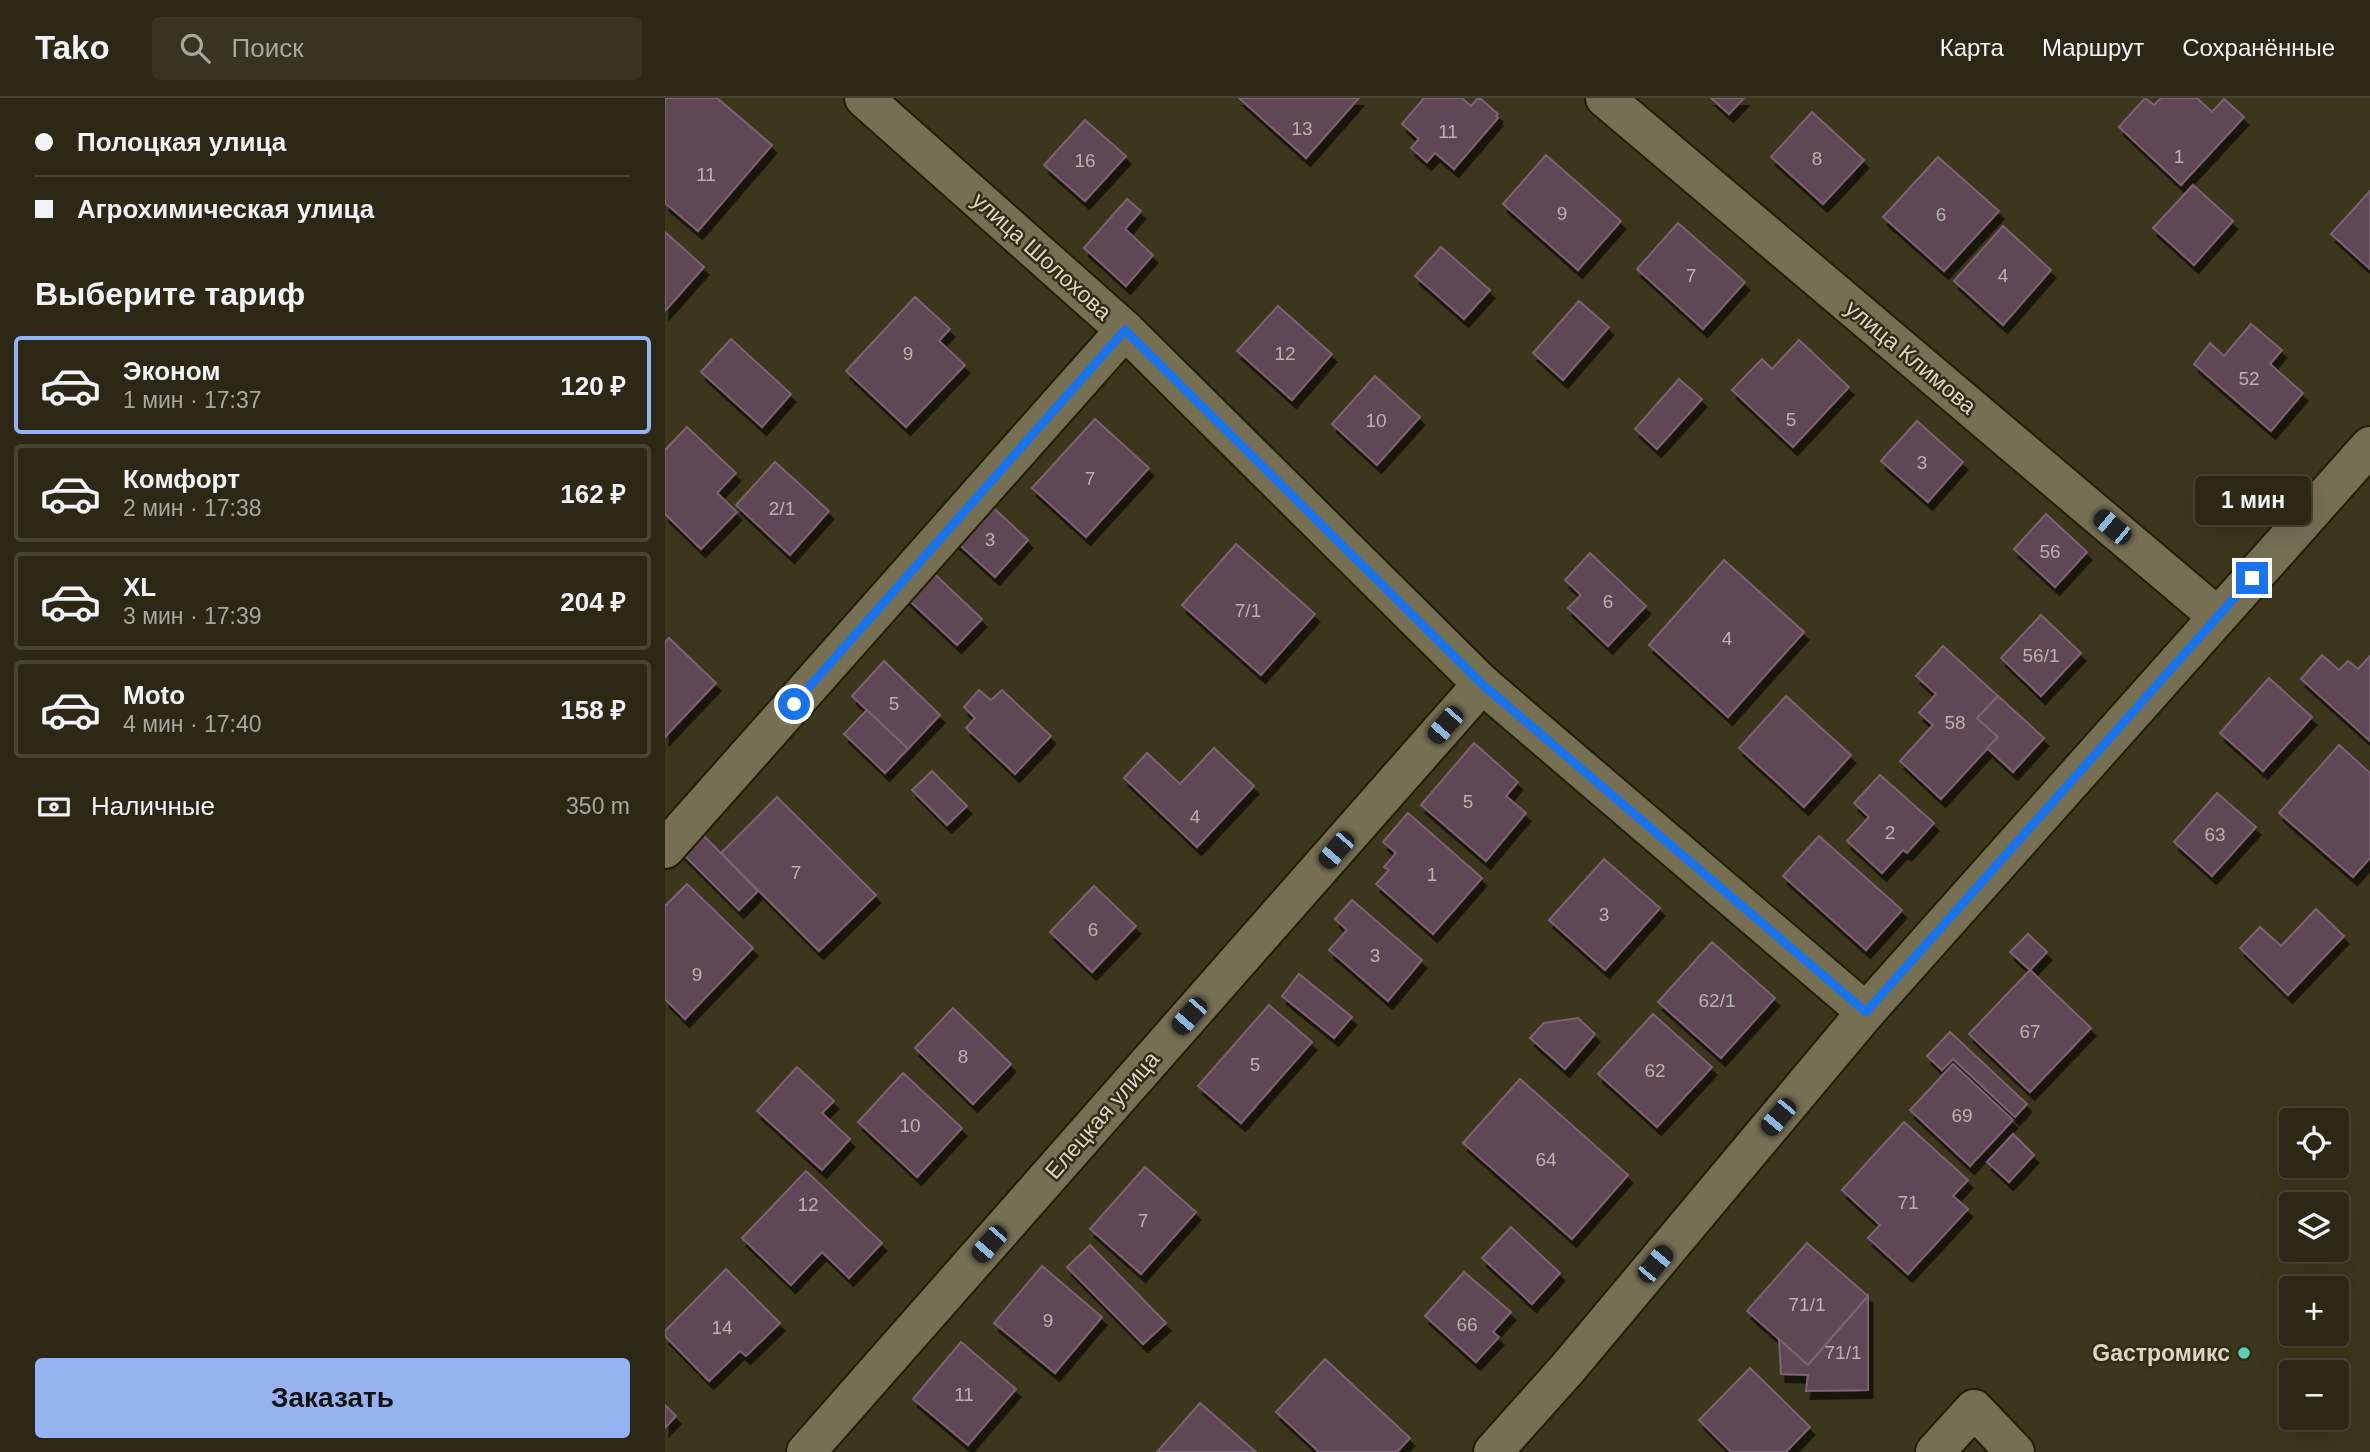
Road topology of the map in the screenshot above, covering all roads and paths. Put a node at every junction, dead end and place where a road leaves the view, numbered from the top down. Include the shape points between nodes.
1 (864, 98) edge
2 (1605, 98) edge
3 (1125, 330) junction
4 (2370, 446) edge
5 (2217, 616) junction
6 (1482, 684) junction
7 (665, 849) edge
8 (1866, 1012) junction
9 (806, 1452) edge
10 (1493, 1452) edge
11 (1935, 1452) edge
12 (2015, 1452) edge

1 - 3 street, улица Шолохова
2 - 5 street, улица Климова
3 - 6 street, улица Шолохова
3 - 7 street
4 - 5 street
5 - 8 street
6 - 8 street, улица Шолохова
6 - 9 street, Елецкая улица
8 - 10 street
11 - 12 street via 1974,1409

